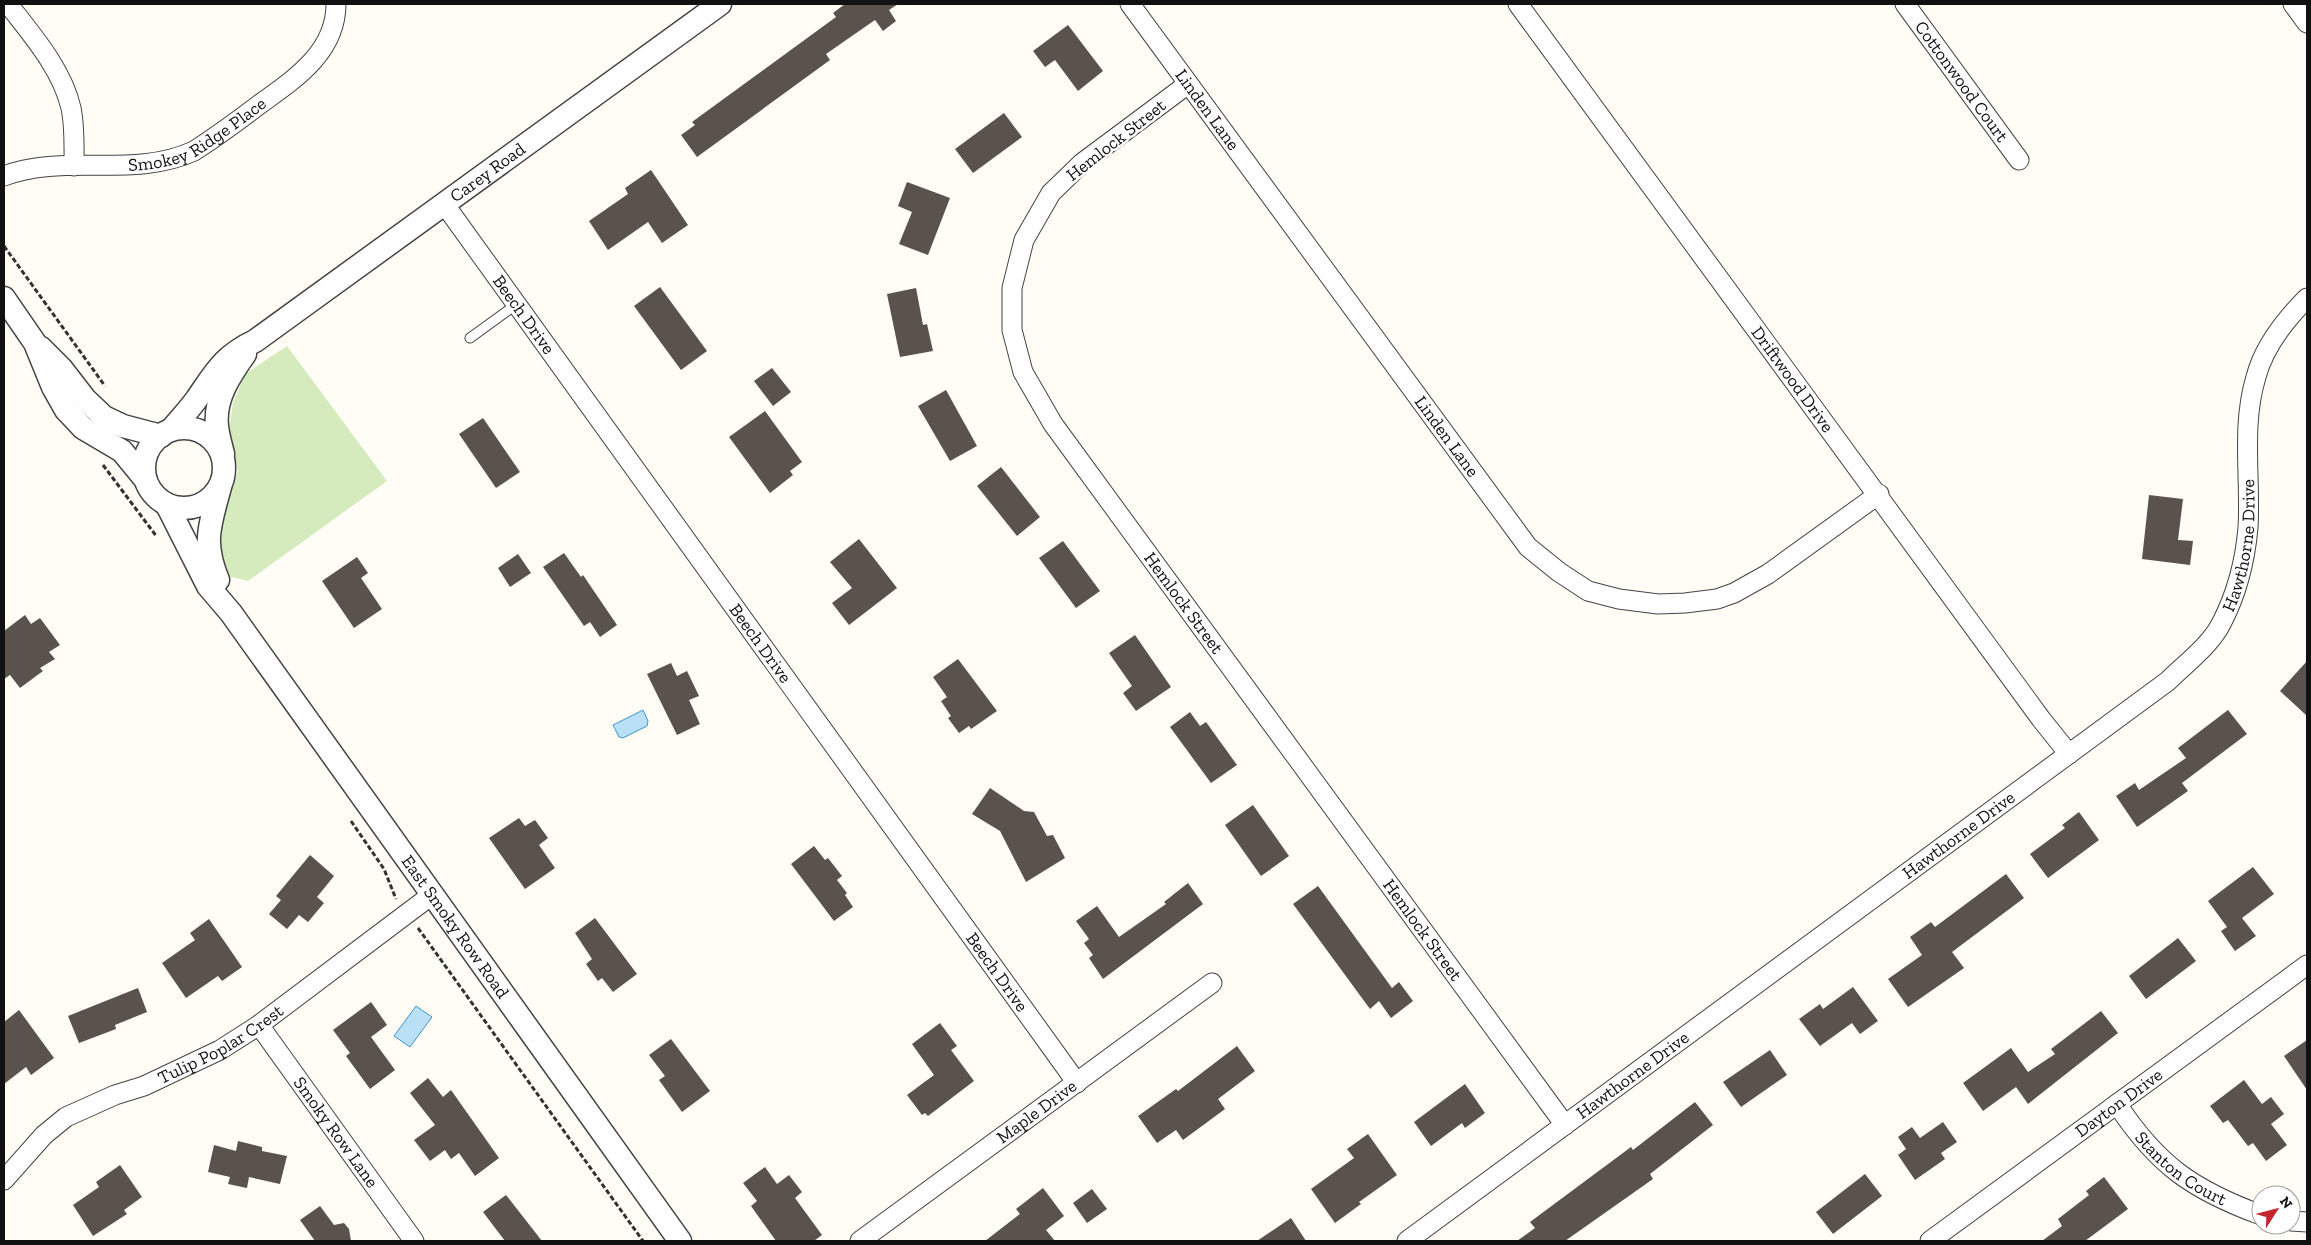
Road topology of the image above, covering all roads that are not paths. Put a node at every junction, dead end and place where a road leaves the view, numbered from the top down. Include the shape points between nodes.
1 (8, 4) edge
2 (336, 4) edge
3 (720, 4) edge
4 (1130, 4) edge
5 (1518, 4) edge
6 (1904, 4) edge
7 (2293, 4) edge
8 (2307, 23) edge
9 (1188, 84) junction
10 (2019, 160) dead end
11 (74, 166) junction
12 (4, 176) edge
13 (445, 205) junction
14 (4, 298) edge
15 (2307, 298) edge
16 (517, 304) junction
17 (470, 338) dead end
18 (254, 340) junction
19 (35, 342) junction
20 (166, 433) junction
21 (224, 460) junction
22 (145, 479) junction
23 (221, 485) junction
24 (1878, 494) junction
25 (167, 505) junction
26 (231, 613) junction
27 (2069, 754) junction
28 (433, 894) junction
29 (2307, 965) edge
30 (1212, 983) dead end
31 (259, 1024) junction
32 (1077, 1083) junction
33 (2117, 1104) junction
34 (1566, 1125) junction
35 (4, 1180) edge
36 (2251, 1212) edge
37 (414, 1241) edge
38 (680, 1241) edge
39 (860, 1241) edge
40 (1407, 1241) edge
41 (1930, 1241) edge

1 - 11 street via 47,56 61,82 71,107 74,126
2 - 11 street, Smokey Ridge Place via 332,30 305,71 194,151 155,164
3 - 13 street, Carey Road
4 - 9 street, Linden Lane
5 - 24 street, Driftwood Drive
6 - 10 street, Cottonwood Court
7 - 8 street
9 - 24 street, Linden Lane via 1528,547 1588,591 1658,604 1685,604 1726,596 1768,574
9 - 34 street, Hemlock Street via 1082,163 1051,193 1024,240 1012,288 1012,330 1023,372 1053,424
11 - 12 street, Smokey Ridge Place via 42,167
13 - 16 street, Beech Drive
13 - 18 street, Carey Road
14 - 19 street
15 - 27 street, Hawthorne Drive via 2272,340 2256,375 2248,434 2245,552 2234,597 2221,624 2168,681
16 - 17 lane
16 - 32 street, Beech Drive
18 - 20 street, Carey Road via 225,359 188,410
18 - 21 street, Carey Road via 221,396 217,427
19 - 20 street via 104,417 123,426
19 - 22 street via 66,410 83,428 122,451
20 - 21 street via 188,428 204,433 213,440
20 - 22 street via 153,442 144,460
21 - 23 street
22 - 25 street via 153,494
23 - 25 street via 207,502 198,506 177,508
23 - 26 street, East Smoky Row Road via 208,544 212,566
24 - 27 street, Driftwood Drive
25 - 26 street, East Smoky Row Road via 208,586
26 - 28 street, East Smoky Row Road
27 - 34 street, Hawthorne Drive
28 - 31 street, Tulip Poplar Crest
28 - 38 street, East Smoky Row Road
29 - 33 street, Dayton Drive
30 - 32 street, Maple Drive
31 - 35 street, Tulip Poplar Crest via 195,1063 66,1117 44,1135
31 - 37 street, Smoky Row Lane
32 - 39 street, Maple Drive
33 - 36 street, Stanton Court via 2132,1126 2172,1169 2208,1193
33 - 41 street, Dayton Drive
34 - 40 street, Hawthorne Drive

